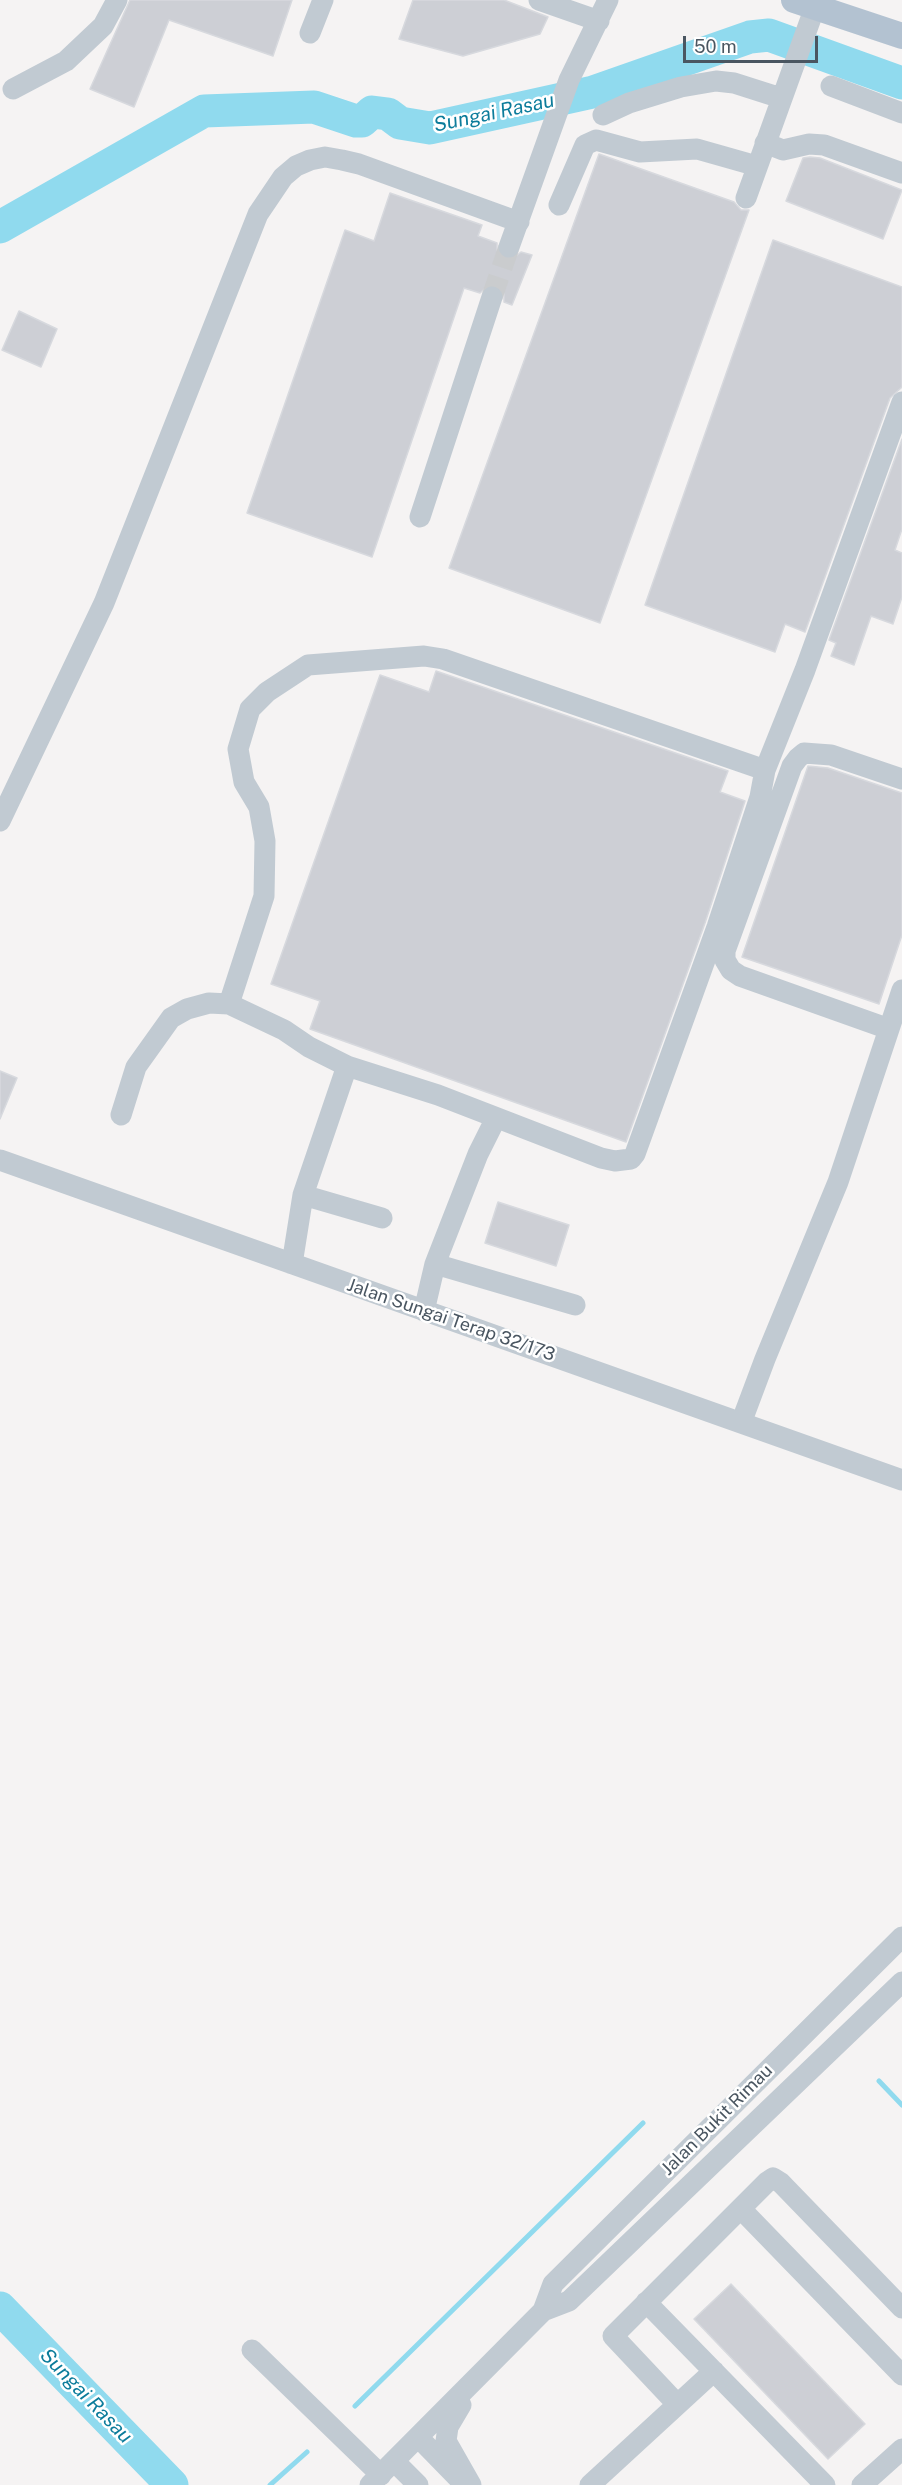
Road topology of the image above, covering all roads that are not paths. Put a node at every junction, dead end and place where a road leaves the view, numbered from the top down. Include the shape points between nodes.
1 (117, 0) edge
2 (322, 0) edge
3 (539, 0) edge
4 (608, 0) edge
5 (818, 9) edge
6 (599, 21) junction
7 (310, 33) dead end
8 (902, 36) edge
9 (831, 86) dead end
10 (14, 88) dead end
11 (781, 98) junction
12 (902, 113) edge
13 (603, 115) dead end
14 (765, 143) junction
15 (757, 166) junction
16 (902, 173) edge
17 (746, 198) dead end
18 (559, 205) dead end
19 (519, 222) junction
20 (509, 248) tunnel mouth
21 (492, 297) tunnel mouth
22 (902, 402) edge
23 (420, 518) dead end
24 (765, 770) junction
25 (902, 779) edge
26 (0, 821) edge
27 (902, 990) edge
28 (229, 1004) junction
29 (889, 1029) junction
30 (347, 1066) junction
31 (121, 1115) dead end
32 (496, 1118) junction
33 (0, 1160) edge
34 (303, 1195) junction
35 (382, 1218) dead end
36 (292, 1264) junction
37 (435, 1264) junction
38 (575, 1305) dead end
39 (424, 1311) junction
40 (741, 1423) junction
41 (902, 1480) edge
42 (902, 1937) edge
43 (902, 1982) edge
44 (741, 2209) junction
45 (646, 2302) junction
46 (902, 2308) edge
47 (543, 2311) junction
48 (252, 2350) dead end
49 (496, 2359) junction
50 (714, 2371) junction
51 (902, 2375) edge
52 (677, 2404) junction
53 (418, 2437) junction
54 (902, 2449) edge
55 (382, 2474) edge
56 (418, 2485) edge
57 (465, 2485) edge
58 (471, 2485) edge
59 (590, 2485) edge
60 (825, 2485) edge
61 (862, 2485) edge

1 - 10 street via 104,26 66,61
2 - 7 street
3 - 6 street
4 - 6 street
5 - 8 main road
5 - 11 street
6 - 19 street via 569,80
9 - 12 street
11 - 13 street via 716,81 681,87
11 - 14 street
14 - 15 street
14 - 16 street via 783,150 808,144 824,146
15 - 17 street
15 - 18 street via 697,150 640,152 596,140 585,145
19 - 20 street
19 - 26 street via 342,160 310,160 283,177 258,214 104,603
21 - 23 street
22 - 24 street
24 - 28 street via 443,659 400,656 308,665 267,692 250,709 243,727 238,749 244,782 259,807 265,841 264,896
24 - 32 street via 760,797 717,927 635,1154 623,1161 601,1158
25 - 29 street via 831,755 804,753 798,758 725,951 731,970 740,976
27 - 29 street
28 - 30 street
28 - 31 street via 209,1003 171,1018 136,1067
29 - 40 street via 838,1182
30 - 32 street
30 - 34 street
32 - 37 street
33 - 36 street, Jalan Sungai Terap 32/173
34 - 35 street
34 - 36 street
36 - 39 street, Jalan Sungai Terap 32/173
37 - 38 street
37 - 39 street
39 - 40 street, Jalan Sungai Terap 32/173
40 - 41 street, Jalan Sungai Terap 32/173
42 - 47 street, Jalan Bukit Rimau via 553,2284
43 - 47 street, Jalan Bukit Rimau via 568,2301
44 - 45 street
44 - 46 street via 773,2178
44 - 51 street
45 - 50 street
45 - 52 street via 613,2336
47 - 49 street, Jalan Bukit Rimau
48 - 55 street
49 - 53 street, Jalan Bukit Rimau
49 - 58 street via 448,2427 446,2441
50 - 52 street
50 - 60 street
52 - 59 street
53 - 55 street, Jalan Bukit Rimau
53 - 57 street
54 - 61 street
55 - 56 street

